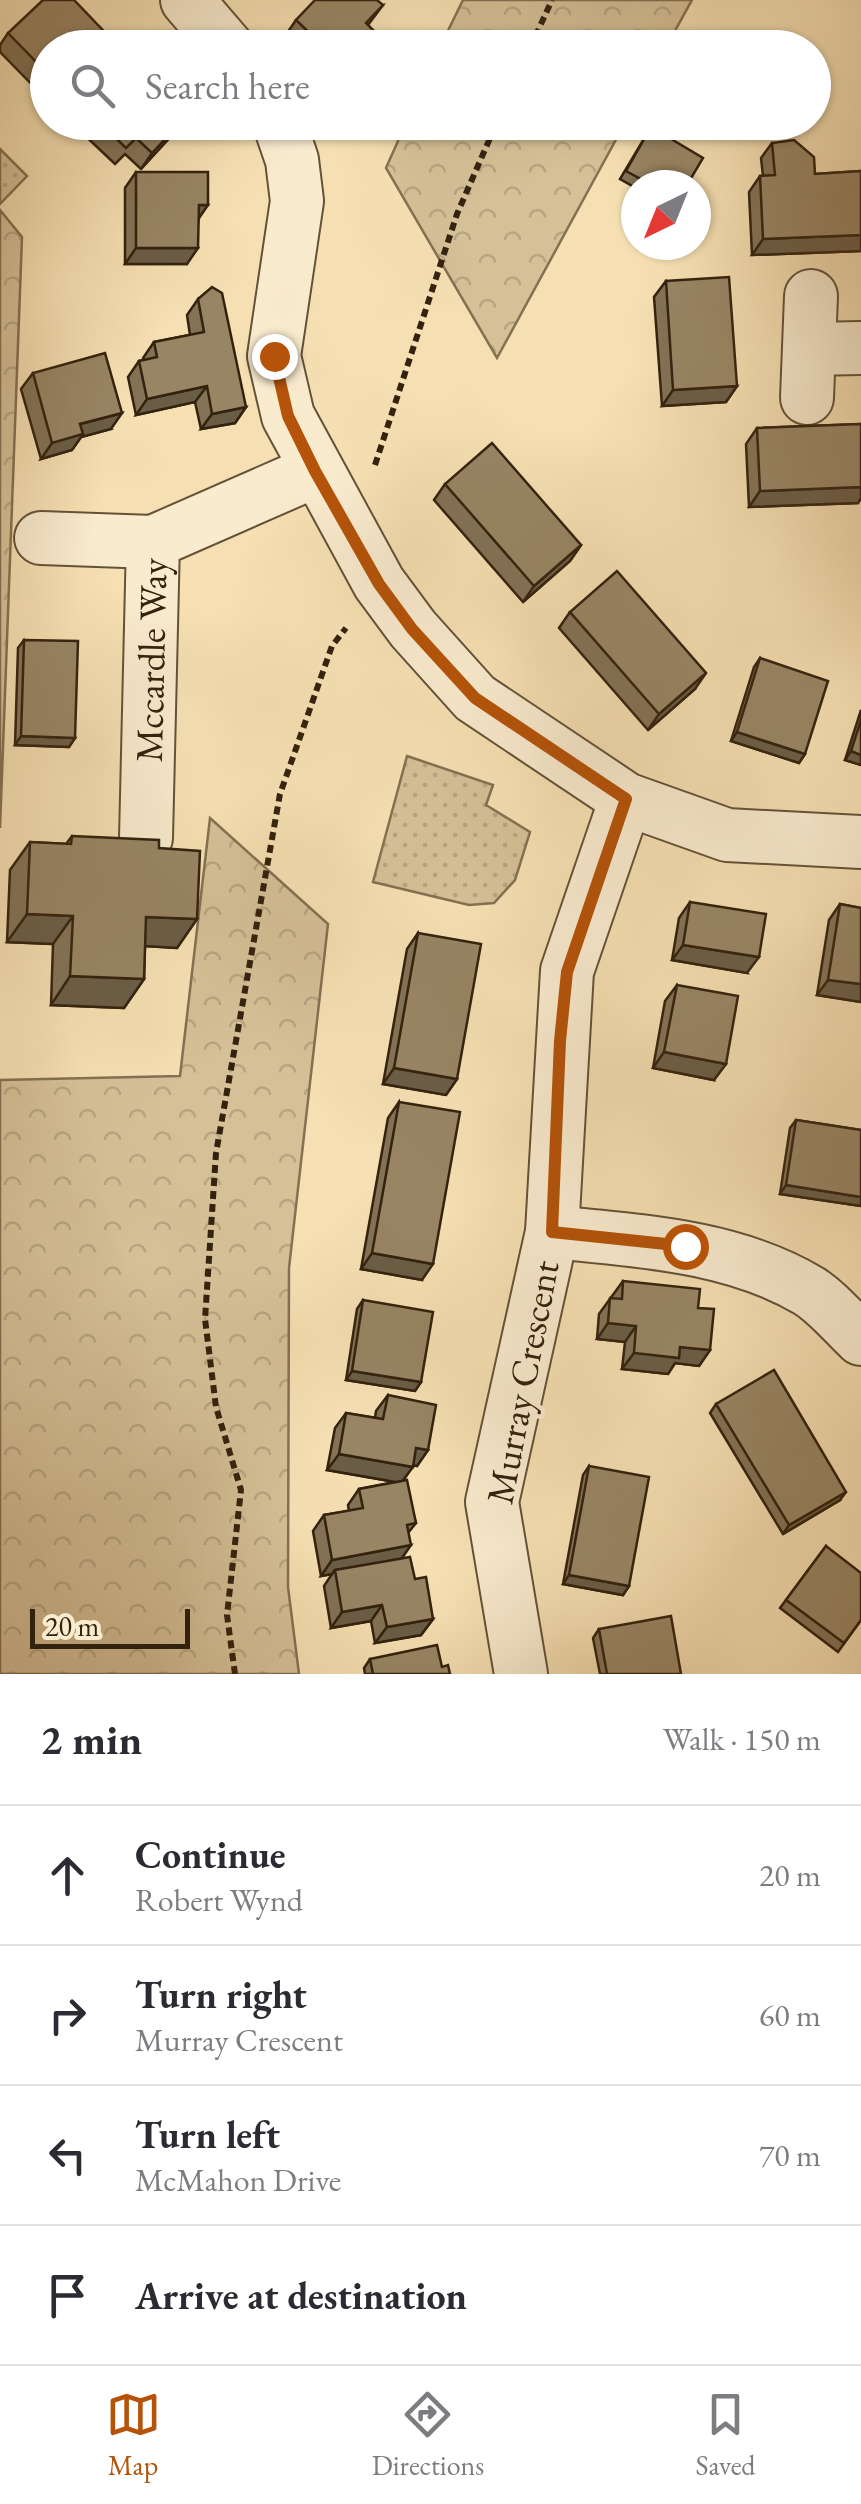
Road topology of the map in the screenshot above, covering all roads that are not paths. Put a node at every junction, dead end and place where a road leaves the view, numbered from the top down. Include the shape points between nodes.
1 (187, 0) edge
2 (213, 30) edge
3 (286, 140) edge
4 (810, 296) dead end
5 (861, 348) edge
6 (315, 471) junction
7 (41, 538) dead end
8 (152, 542) junction
9 (626, 799) junction
10 (146, 838) edge
11 (861, 842) edge
12 (552, 1232) junction
13 (861, 1339) edge
14 (521, 1674) edge

1 - 2 street
3 - 6 street via 297,201 274,356 288,416
4 - 5 street via 808,374
6 - 8 street, Mccardle Way
6 - 9 street via 379,584 475,698
7 - 8 street
8 - 10 street, Mccardle Way
9 - 11 street via 727,835
9 - 12 street, Murray Crescent via 567,972
12 - 13 street via 685,1246 760,1268 812,1292
12 - 14 street, Murray Crescent via 492,1502

